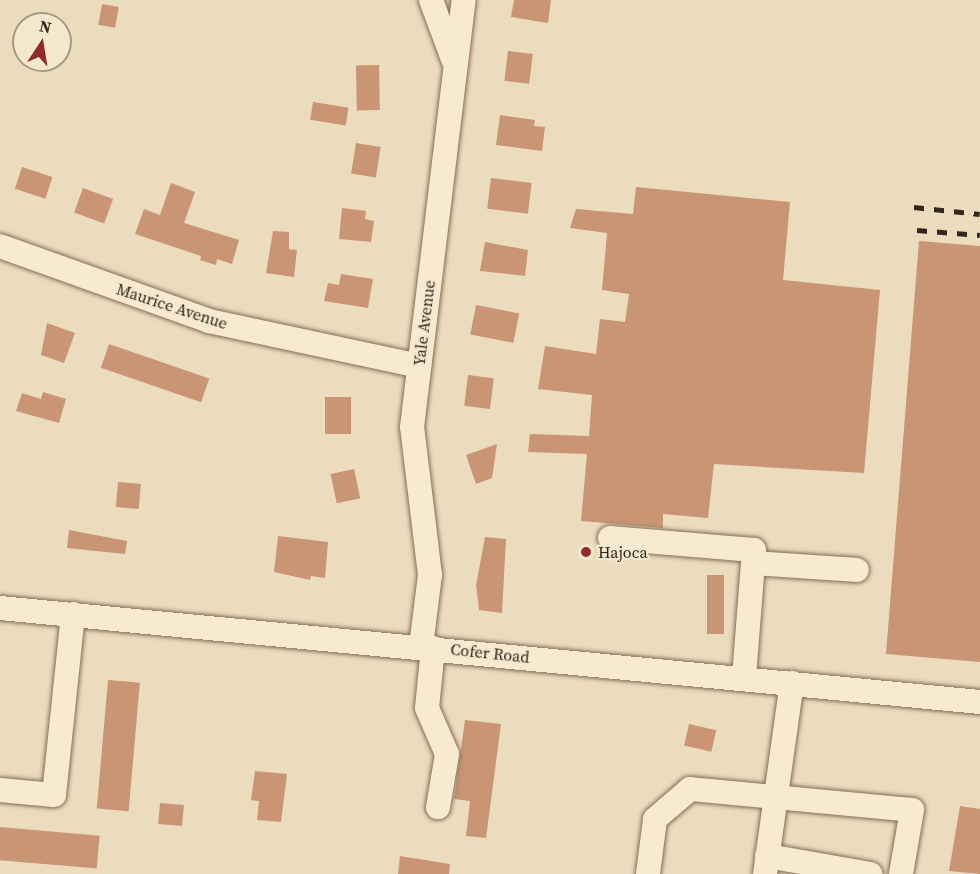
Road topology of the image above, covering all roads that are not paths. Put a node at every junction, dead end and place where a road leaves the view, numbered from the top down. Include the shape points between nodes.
1 (431, 0) edge
2 (464, 0) edge
3 (455, 68) junction
4 (0, 246) edge
5 (419, 366) junction
6 (610, 538) dead end
7 (754, 563) junction
8 (857, 570) dead end
9 (0, 608) edge
10 (73, 614) junction
11 (427, 647) junction
12 (744, 678) junction
13 (792, 683) junction
14 (980, 702) edge
15 (0, 790) edge
16 (776, 797) junction
17 (438, 807) dead end
18 (766, 865) edge
19 (648, 874) edge
20 (870, 874) edge
21 (901, 874) edge

1 - 3 street
2 - 3 street, Yale Avenue
3 - 5 street, Yale Avenue
4 - 5 street, Maurice Avenue via 209,321
5 - 11 street, Yale Avenue via 412,427 430,575
6 - 7 street via 754,550
7 - 8 street
7 - 12 street
9 - 10 street, Cofer Road
10 - 11 street, Cofer Road
10 - 15 street via 54,795
11 - 12 street, Cofer Road
11 - 17 street, Yale Avenue via 427,708 447,754
12 - 13 street, Cofer Road
13 - 14 street, Cofer Road
13 - 16 street
16 - 18 street
16 - 19 street via 690,789 656,819
16 - 21 street via 912,810
18 - 20 street

